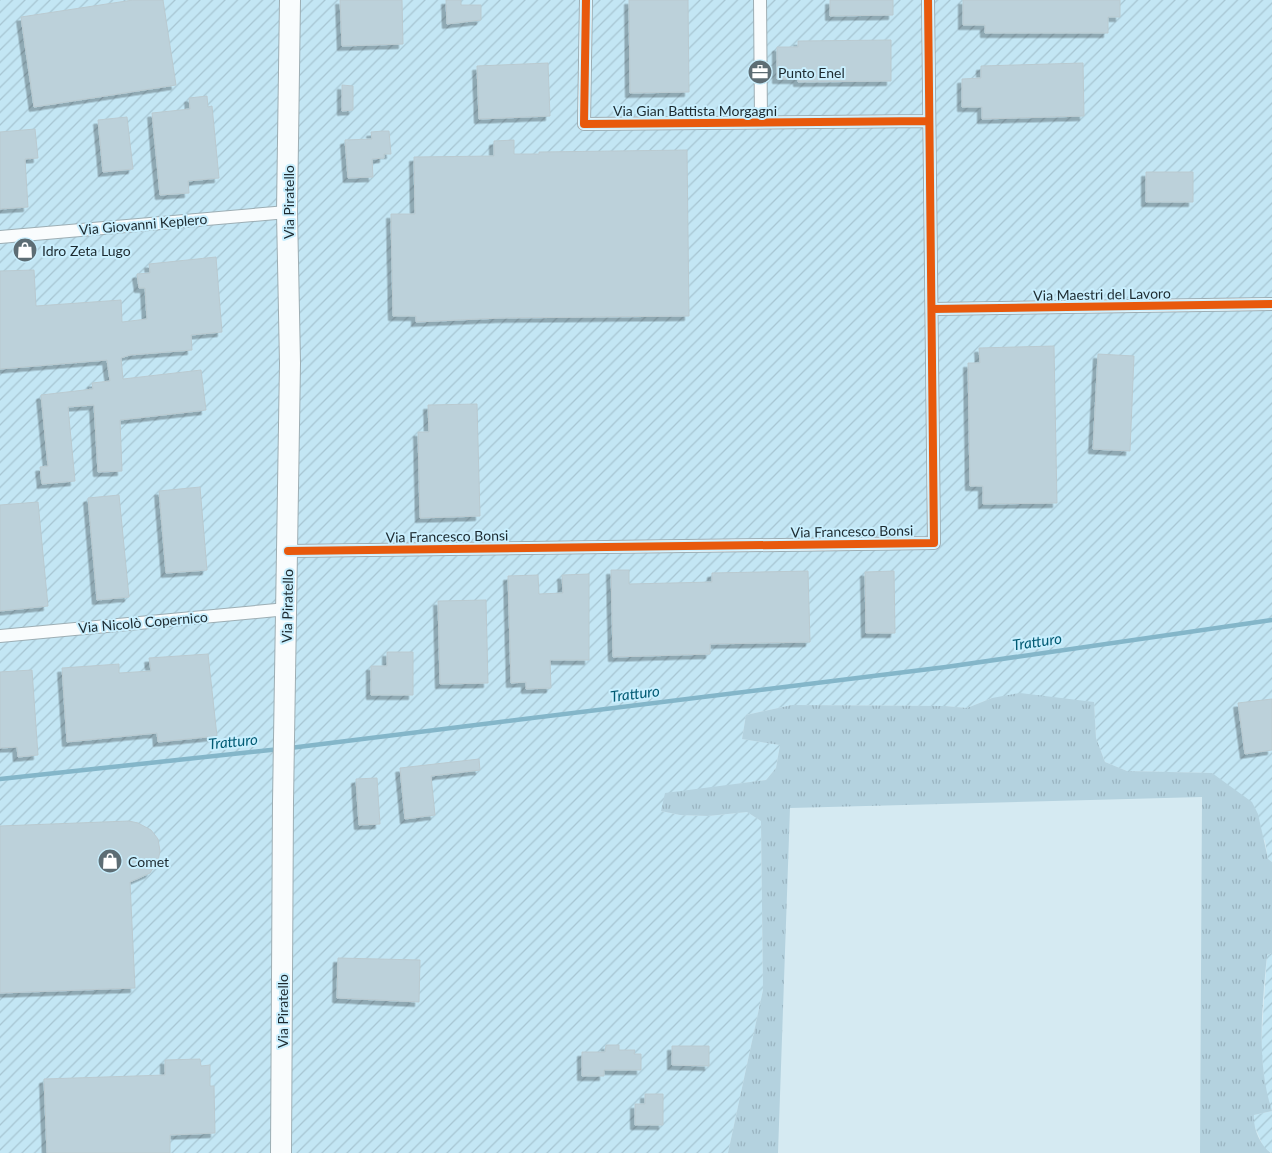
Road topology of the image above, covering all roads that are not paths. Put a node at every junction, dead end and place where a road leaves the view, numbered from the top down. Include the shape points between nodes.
1 (290, 0) edge
2 (586, 0) edge
3 (760, 0) edge
4 (928, 0) edge
5 (929, 121) junction
6 (761, 122) junction
7 (287, 212) junction
8 (0, 237) edge
9 (1272, 304) edge
10 (932, 309) junction
11 (288, 551) junction
12 (287, 609) junction
13 (0, 636) edge
14 (281, 1153) edge

1 - 7 main road, Via Piratello
2 - 6 street, Via Gian Battista Morgagni via 584,124
3 - 6 street
4 - 5 street, Via Francesco Bonsi
5 - 6 street, Via Gian Battista Morgagni
5 - 10 street, Via Francesco Bonsi
7 - 8 street, Via Giovanni Keplero
7 - 11 main road, Via Piratello via 290,363
9 - 10 street, Via Maestri del Lavoro
10 - 11 street, Via Francesco Bonsi via 934,543
11 - 12 main road, Via Piratello
12 - 13 street, Via Nicolò Copernico
12 - 14 main road, Via Piratello

